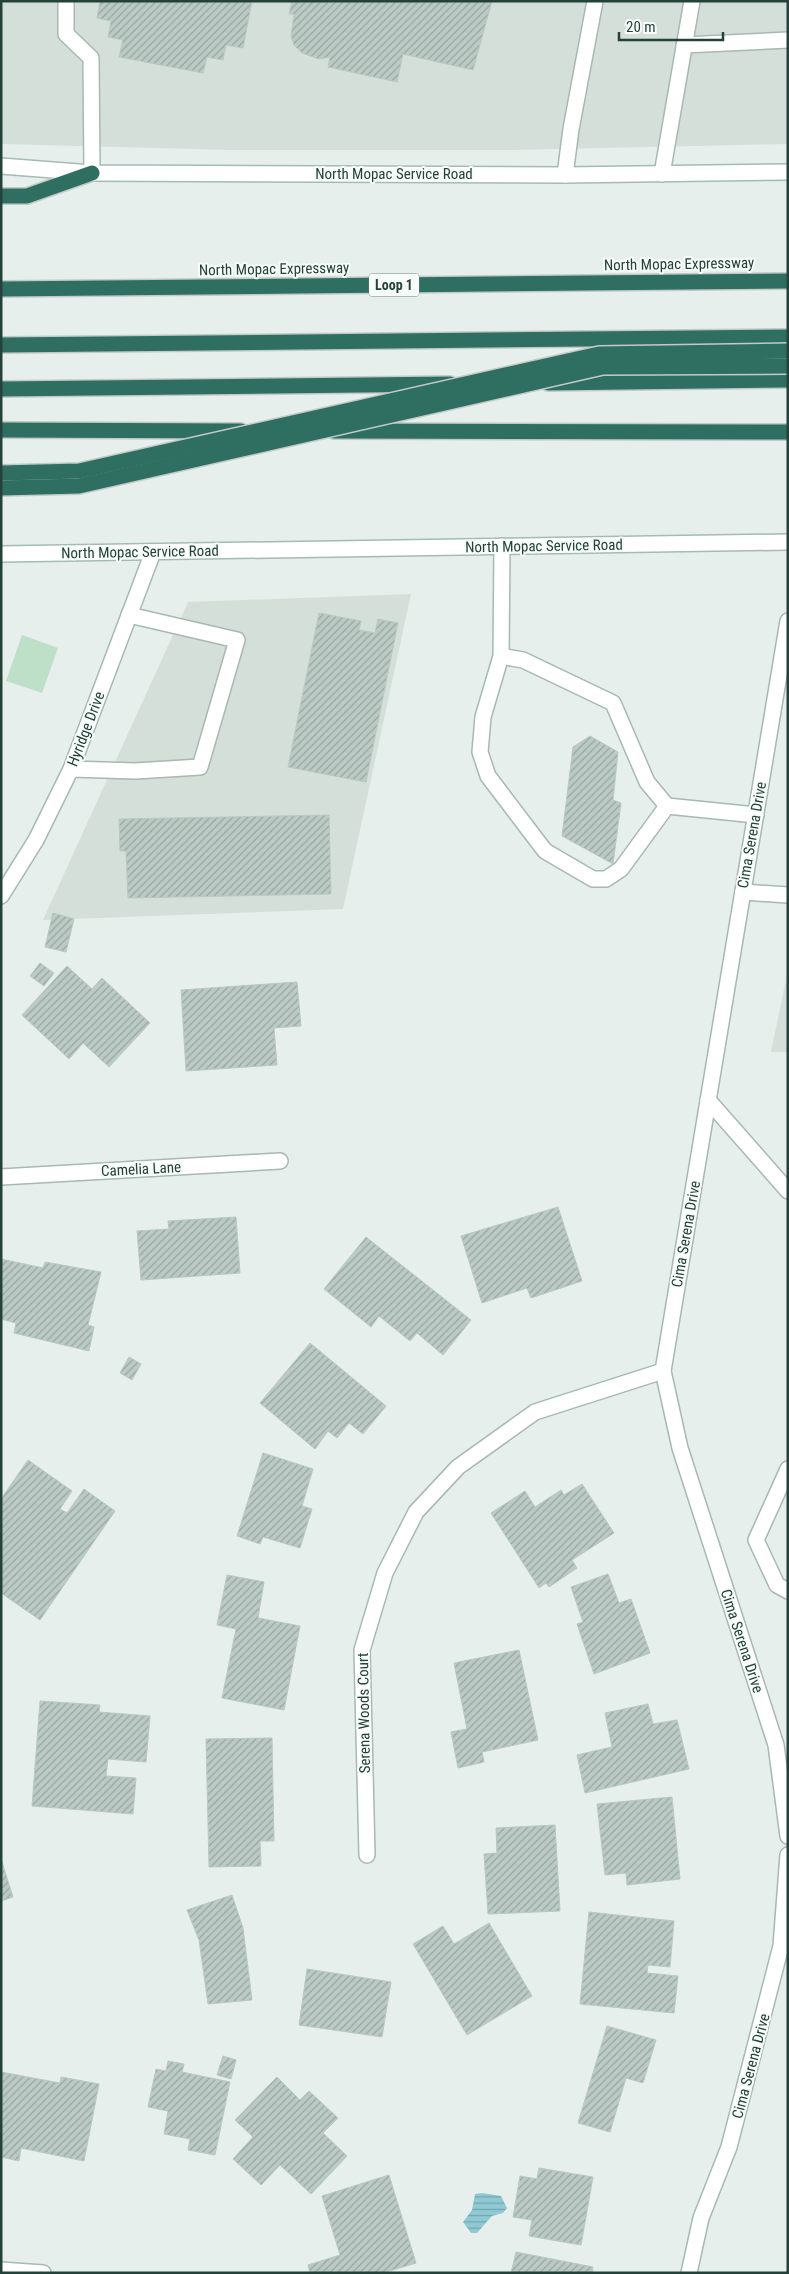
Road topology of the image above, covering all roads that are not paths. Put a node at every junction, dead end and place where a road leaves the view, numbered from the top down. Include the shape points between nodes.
1 (66, 1) edge
2 (595, 1) edge
3 (692, 1) edge
4 (788, 40) edge
5 (684, 45) junction
6 (1, 166) edge
7 (788, 172) edge
8 (92, 173) junction
9 (662, 174) junction
10 (565, 175) junction
11 (1, 196) edge
12 (788, 281) edge
13 (1, 289) edge
14 (788, 337) edge
15 (1, 345) edge
16 (788, 351) edge
17 (788, 366) edge
18 (788, 380) edge
19 (1, 388) edge
20 (1, 430) edge
21 (788, 432) edge
22 (1, 473) edge
23 (1, 488) edge
24 (788, 542) edge
25 (502, 546) junction
26 (153, 552) junction
27 (1, 554) edge
28 (129, 615) junction
29 (788, 621) edge
30 (501, 656) junction
31 (71, 769) junction
32 (667, 806) junction
33 (756, 815) junction
34 (743, 892) junction
35 (788, 895) edge
36 (1, 896) edge
37 (708, 1100) junction
38 (280, 1161) dead end
39 (1, 1177) edge
40 (788, 1191) edge
41 (663, 1371) junction
42 (788, 1469) edge
43 (788, 1591) edge
44 (788, 1836) edge
45 (367, 1854) dead end
46 (788, 1854) edge
47 (1, 2270) edge
48 (44, 2273) edge
49 (689, 2273) edge

1 - 8 street via 66,34 92,58
2 - 10 street
3 - 5 street
4 - 5 street
5 - 9 street
6 - 8 street, North Mopac Service Road
7 - 9 street, North Mopac Service Road
8 - 10 street, North Mopac Service Road
8 - 11 highway via 27,196
9 - 10 street, North Mopac Service Road
12 - 13 highway, North Mopac Expressway / Loop 1
14 - 15 highway
16 - 22 highway, bridge via 599,354 79,472
17 - 23 highway, bridge via 603,367 78,486
18 - 19 highway
20 - 21 highway
24 - 25 street, North Mopac Service Road
25 - 26 street, North Mopac Service Road
25 - 30 street
26 - 27 street, North Mopac Service Road
26 - 28 street, Hyridge Drive
28 - 31 street, Hyridge Drive
28 - 31 street via 237,640 200,767 135,771
29 - 33 street, Cima Serena Drive
30 - 32 street via 523,660 613,703 647,782
30 - 32 street via 483,717 480,752 488,776 545,851 593,879 606,879 621,869
31 - 36 street, Hyridge Drive via 36,840
32 - 33 street
33 - 34 street, Cima Serena Drive
34 - 35 street
34 - 37 street, Cima Serena Drive
37 - 40 street
37 - 41 street, Cima Serena Drive
38 - 39 street, Camelia Lane
41 - 44 street, Cima Serena Drive via 680,1448 776,1745
41 - 45 street, Serena Woods Court via 536,1412 458,1467 416,1512 386,1573 362,1650
42 - 43 street via 756,1540 777,1585
46 - 49 street, Cima Serena Drive via 782,1946 729,2147 702,2218
47 - 48 street

